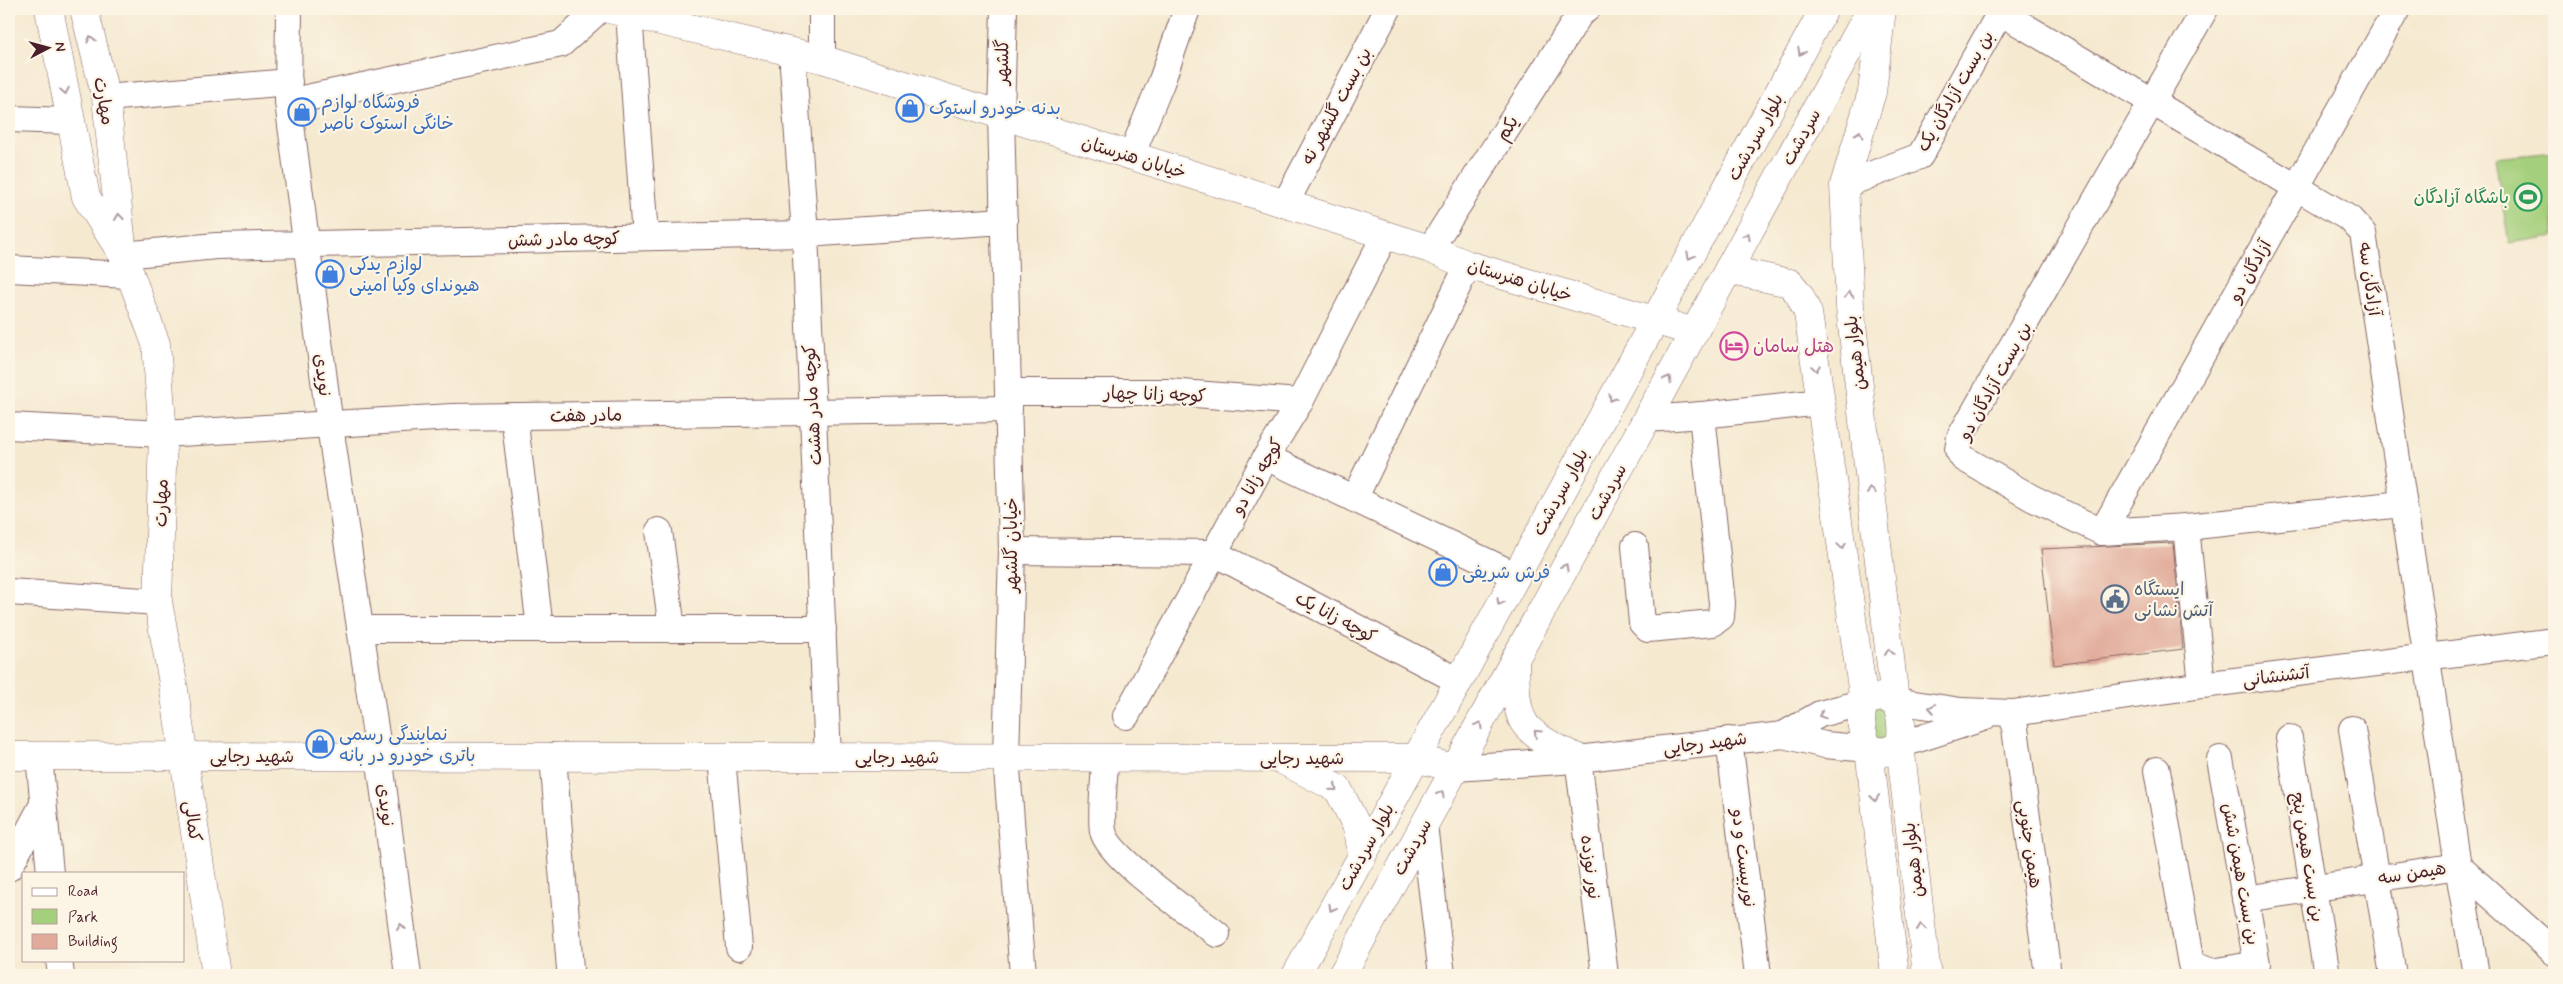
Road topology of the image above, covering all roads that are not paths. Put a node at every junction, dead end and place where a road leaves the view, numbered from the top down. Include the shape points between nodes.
1 (49, 9) edge
2 (84, 9) edge
3 (289, 9) edge
4 (600, 9) edge
5 (822, 9) edge
6 (1004, 9) edge
7 (1187, 9) edge
8 (1388, 9) edge
9 (1824, 9) edge
10 (1871, 9) edge
11 (1882, 9) edge
12 (2205, 9) edge
13 (2397, 9) edge
14 (1582, 10) edge
15 (2001, 10) edge
16 (633, 13) edge
17 (792, 52) junction
18 (822, 59) junction
19 (289, 92) junction
20 (106, 98) junction
21 (2152, 102) junction
22 (1001, 115) junction
23 (9, 119) edge
24 (70, 121) junction
25 (1132, 156) junction
26 (1844, 185) junction
27 (2296, 188) junction
28 (1285, 204) junction
29 (1004, 221) junction
30 (804, 234) junction
31 (1385, 235) junction
32 (645, 237) junction
33 (307, 245) junction
34 (1430, 249) junction
35 (126, 265) junction
36 (1468, 265) junction
37 (9, 269) edge
38 (1728, 270) junction
39 (1654, 320) junction
40 (1694, 332) junction
41 (1009, 401) junction
42 (1300, 402) junction
43 (1821, 402) junction
44 (813, 412) junction
45 (1702, 415) junction
46 (514, 416) junction
47 (1647, 419) junction
48 (9, 426) edge
49 (330, 426) junction
50 (163, 434) junction
51 (1266, 458) junction
52 (1354, 499) junction
53 (2402, 504) junction
54 (2186, 527) junction
55 (659, 531) dead end
56 (2102, 532) junction
57 (1635, 546) dead end
58 (1012, 550) junction
59 (1214, 553) junction
60 (1515, 575) junction
61 (9, 592) edge
62 (158, 602) junction
63 (540, 628) junction
64 (672, 628) junction
65 (360, 629) junction
66 (823, 629) junction
67 (2554, 640) edge
68 (2427, 656) junction
69 (1515, 659) junction
70 (1459, 682) junction
71 (2202, 685) junction
72 (1895, 701) junction
73 (1864, 702) junction
74 (2005, 713) junction
75 (1126, 716) dead end
76 (2352, 729) dead end
77 (1783, 735) junction
78 (2289, 738) dead end
79 (1729, 740) junction
80 (1900, 745) junction
81 (1869, 749) junction
82 (379, 755) junction
83 (9, 756) edge
84 (39, 756) junction
85 (184, 756) junction
86 (553, 756) junction
87 (1006, 756) junction
88 (722, 757) junction
89 (828, 757) junction
90 (1105, 758) junction
91 (1276, 758) junction
92 (1414, 758) junction
93 (1578, 758) junction
94 (2220, 759) dead end
95 (1455, 768) junction
96 (2157, 770) dead end
97 (43, 804) junction
98 (1424, 825) junction
99 (1362, 855) junction
100 (2458, 866) junction
101 (9, 868) edge
102 (50, 872) edge
103 (2377, 879) junction
104 (2313, 888) junction
105 (2245, 899) junction
106 (1217, 934) dead end
107 (740, 946) dead end
108 (2554, 952) edge
109 (59, 962) edge
110 (570, 969) dead end
111 (61, 975) edge
112 (216, 975) edge
113 (408, 975) edge
114 (1023, 975) edge
115 (1296, 975) edge
116 (1342, 975) edge
117 (1442, 975) edge
118 (1605, 975) edge
119 (1758, 975) edge
120 (1895, 975) edge
121 (1927, 975) edge
122 (2048, 975) edge
123 (2327, 975) edge
124 (2393, 975) edge
125 (2476, 975) edge

1 -> 24 main road, مهارت
20 -> 2 main road, مهارت
3 - 19 street, نویدی
4 - 19 street via 561,44
5 - 18 street
6 - 22 street, گلشهر
7 - 25 street
8 - 28 street, بن بست گلشهر نه
9 -> 39 main road, بلوار سردشت
38 -> 10 main road, سردشت
26 -> 11 main road, بلوار هیمن via 1872,92
12 - 21 street, بن بست آزادگان دو
13 - 27 street, آزادگان دو
14 - 34 street, یکم
15 - 21 street, آزادگان سه
15 - 26 street, بن بست آزادگان یک via 1920,156
16 - 17 main road, خیابان هنرستان
16 - 32 street
17 - 18 main road, خیابان هنرستان
17 - 30 street, کوچه مادر هشت
18 - 22 main road, خیابان هنرستان
19 - 20 street
19 - 33 street, نویدی
35 -> 20 main road, مهارت
21 - 27 street, آزادگان سه
21 - 56 street, بن بست آزادگان دو via 1960,437 1958,450 1963,458 2032,498
22 - 25 main road, خیابان هنرستان
22 - 29 street, خیابان گلشهر
23 - 24 street
24 - 35 main road, مهارت via 86,196
25 - 28 main road, خیابان هنرستان
72 -> 26 main road, بلوار هیمن via 1850,307
27 - 53 street, آزادگان سه via 2350,219 2363,233
27 - 56 street, آزادگان دو
28 - 31 main road, خیابان هنرستان
29 - 30 street, کوچه مادر شش
29 - 41 street, خیابان گلشهر
30 - 32 street, کوچه مادر شش
30 - 44 street, کوچه مادر هشت
31 - 34 main road, خیابان هنرستان
31 - 42 street, کوچه زانا دو
32 - 33 street, کوچه مادر شش
33 - 35 street, کوچه مادر شش via 216,246
33 - 49 street, نویدی
34 - 36 main road, خیابان هنرستان
35 - 37 street, کوچه مادر شش
35 - 50 main road, مهارت via 156,344
36 - 39 main road, خیابان هنرستان
36 - 52 street
38 - 40 main road, سردشت
38 -> 43 main road via 1790,283 1799,294 1808,313
39 - 40 main road, خیابان هنرستان
39 -> 60 main road, بلوار سردشت
47 -> 40 main road, سردشت
41 - 42 street, کوچه زانا چهار via 1168,392
41 - 44 street, مادر هفت
41 - 58 street, خیابان گلشهر
42 - 51 street, کوچه زانا دو
43 - 45 street
43 -> 73 main road
44 - 46 street, مادر هفت
44 - 66 street, کوچه مادر هشت
45 - 47 street
45 - 57 street via 1721,617 1713,623 1648,629 1642,623
46 - 49 street, مادر هفت
46 - 63 street
69 -> 47 main road, سردشت
48 - 50 street, مادر هفت
49 - 50 street, مادر هفت
49 - 65 street, نویدی
50 - 62 main road, مهارت
51 - 52 street
51 - 59 street, کوچه زانا دو
52 - 60 street
53 - 54 street, بن بست آزادگان دو
53 - 68 street, آزادگان سه
54 - 56 street, بن بست آزادگان دو
54 - 71 street
55 - 64 street
58 - 59 street
58 - 87 street, خیابان گلشهر
59 - 70 street, کوچه زانا یک
59 - 75 street, کوچه زانا دو
60 -> 70 main road, بلوار سردشت
61 - 62 street
62 - 85 main road, مهارت
63 - 64 street
63 - 65 street
64 - 66 street
65 - 82 street, نویدی
66 - 89 street, کوچه مادر هشت
67 - 68 street, آتشنشانی
68 - 71 street, آتشنشانی
68 - 100 street, هیمن سه
93 -> 69 main road via 1550,745 1524,721 1516,690
95 -> 69 main road, سردشت
70 - 92 main road, بلوار سردشت
71 - 74 street, آتشنشانی
72 - 73 main road via 1880,697
74 -> 72 street, آتشنشانی via 1938,709
72 - 80 main road via 1902,722
73 -> 77 street, شهید رجایی via 1820,714
73 - 81 main road via 1861,726
74 - 80 street, آتشنشانی
74 - 122 street, هیمن جنوبی
76 - 103 street
77 - 79 street, شهید رجایی
77 - 81 street, شهید رجایی via 1825,745
78 - 104 street, بن بست هیمن پنج
79 - 93 street, شهید رجایی
79 - 119 street, نوربیست و دو
80 - 81 main road via 1885,752
121 -> 80 main road, بلوار هیمن
81 -> 120 main road, بلوار هیمن
82 - 85 main road, شهید رجایی
82 - 86 main road, شهید رجایی
113 -> 82 street, نویدی
83 - 84 main road, شهید رجایی
84 - 85 main road, شهید رجایی
84 - 97 street
85 - 112 main road, کمالی
86 - 88 main road, شهید رجایی
86 - 110 street
87 - 89 main road, شهید رجایی
87 - 90 main road, شهید رجایی
87 - 114 street, خیابان گلشهر
88 - 89 main road, شهید رجایی
88 - 107 street
90 - 91 main road, شهید رجایی
90 - 106 street via 1103,832 1110,846 1126,863
91 - 92 main road, شهید رجایی
91 -> 99 main road via 1338,789 1358,829
92 - 95 main road, شهید رجایی
92 - 99 main road, بلوار سردشت
93 - 95 street, شهید رجایی
93 - 118 street, نور نوزده
94 - 105 street, بن بست هیمن شش
98 -> 95 main road, سردشت
96 - 105 street, بن بست هیمن شش via 2192,964 2212,972 2257,964
97 - 101 street
97 - 102 street
98 - 116 main road, سردشت
98 - 117 street
99 -> 115 main road, بلوار سردشت
100 - 103 street, هیمن سه
100 - 108 street
100 - 125 street
103 - 104 street, هیمن سه
103 - 124 street
104 - 105 street, هیمن سه
104 - 123 street, بن بست هیمن پنج
109 - 111 street

